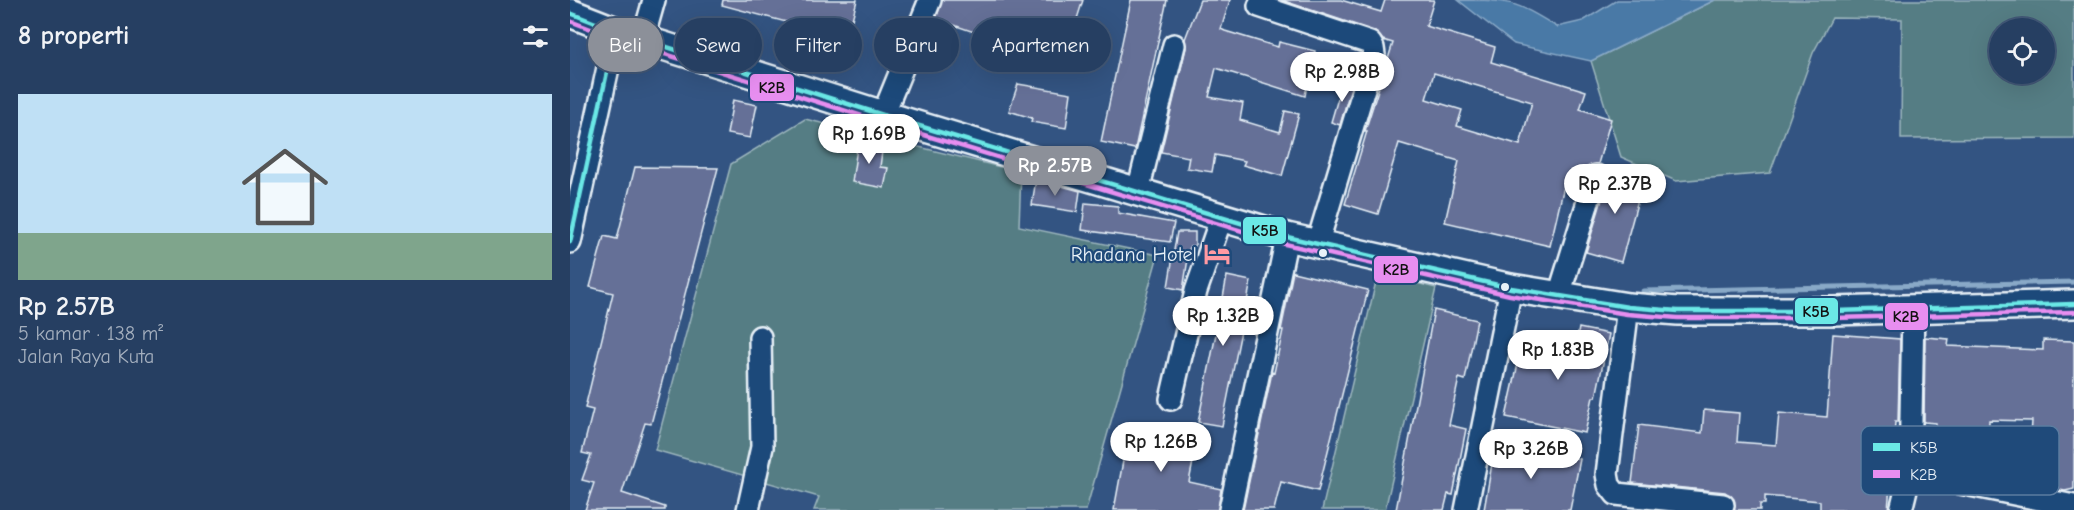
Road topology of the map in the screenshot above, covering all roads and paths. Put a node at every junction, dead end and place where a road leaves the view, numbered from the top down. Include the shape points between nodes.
1 (654, 0) edge
2 (930, 0) edge
3 (1259, 6) dead end
4 (570, 14) edge
5 (649, 18) edge
6 (588, 21) edge
7 (663, 45) edge
8 (1174, 45) dead end
9 (605, 72) edge
10 (883, 115) junction
11 (578, 167) edge
12 (1596, 176) dead end
13 (1138, 191) junction
14 (1221, 216) junction
15 (1287, 237) junction
16 (570, 242) edge
17 (1317, 245) junction
18 (1511, 288) junction
19 (1559, 295) junction
20 (2074, 304) edge
21 (1628, 307) junction
22 (1913, 308) junction
23 (760, 337) dead end
24 (1171, 399) dead end
25 (1911, 426) edge
26 (1905, 495) edge
27 (2019, 495) edge
28 (1723, 506) dead end
29 (2074, 506) edge
30 (748, 510) edge
31 (1230, 510) edge
32 (1466, 510) edge
33 (1901, 510) edge

1 - 5 street
2 - 10 street
3 - 17 street via 1370,43 1373,48
4 - 6 main road
7 - 10 main road
8 - 13 street
9 - 11 street
10 - 13 main road
11 - 16 street
12 - 19 street
13 - 14 main road
14 - 15 main road
14 - 24 street via 1196,291
15 - 17 main road
15 - 31 street
17 - 18 main road
18 - 19 main road
18 - 32 street
19 - 21 main road
20 - 22 main road
21 - 22 main road via 1741,311
21 - 28 street via 1606,474 1609,486 1616,494
22 - 25 street
23 - 30 street via 762,447
26 - 33 street
27 - 29 street

